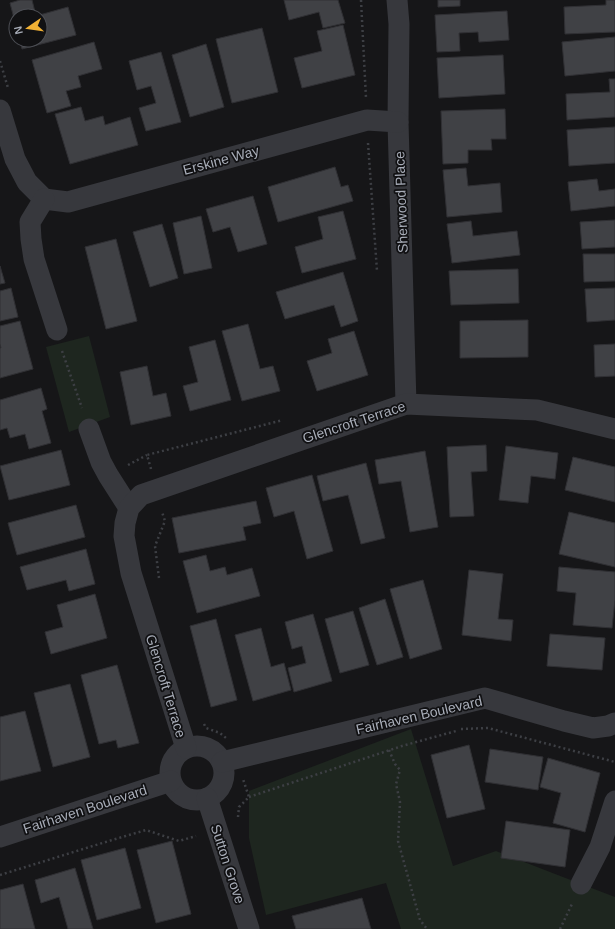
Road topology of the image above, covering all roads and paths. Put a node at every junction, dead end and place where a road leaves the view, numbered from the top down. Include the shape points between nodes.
1 (397, 0) edge
2 (0, 110) edge
3 (398, 122) junction
4 (44, 199) junction
5 (57, 330) joint
6 (406, 404) junction
7 (89, 429) joint
8 (615, 429) edge
9 (129, 508) junction
10 (615, 724) edge
11 (186, 748) junction
12 (389, 750) junction
13 (222, 762) junction
14 (615, 762) edge
15 (171, 781) junction
16 (207, 798) junction
17 (249, 798) dead end
18 (615, 801) edge
19 (217, 830) junction
20 (0, 837) edge
21 (0, 876) edge
22 (581, 884) joint
23 (249, 929) edge
24 (427, 929) edge
25 (560, 929) edge

1 - 3 street, Sherwood Place
2 - 4 street via 15,159 27,182
3 - 4 street, Erskine Way via 367,120 68,202
3 - 6 street, Sherwood Place
4 - 5 street via 30,222 31,239 34,259
5 - 7 path via 62,352
6 - 8 street, Glencroft Terrace via 537,410
6 - 9 street, Glencroft Terrace via 141,494
7 - 9 street via 101,462
9 - 11 street, Glencroft Terrace via 124,536 131,573
10 - 13 street, Fairhaven Boulevard via 593,728 485,698
11 - 13 street via 207,748 216,753
11 - 15 street via 179,752 170,765
12 - 14 path via 462,729 488,728
12 - 17 path
12 - 24 path via 400,770 396,784 400,802 398,841 420,920
13 - 16 street via 224,771 220,787
15 - 16 street via 176,791 185,798
15 - 20 street, Fairhaven Boulevard
16 - 19 street, Sutton Grove
18 - 22 street via 600,847
19 - 21 path via 178,841 146,830
19 - 23 street, Sutton Grove
22 - 25 path

